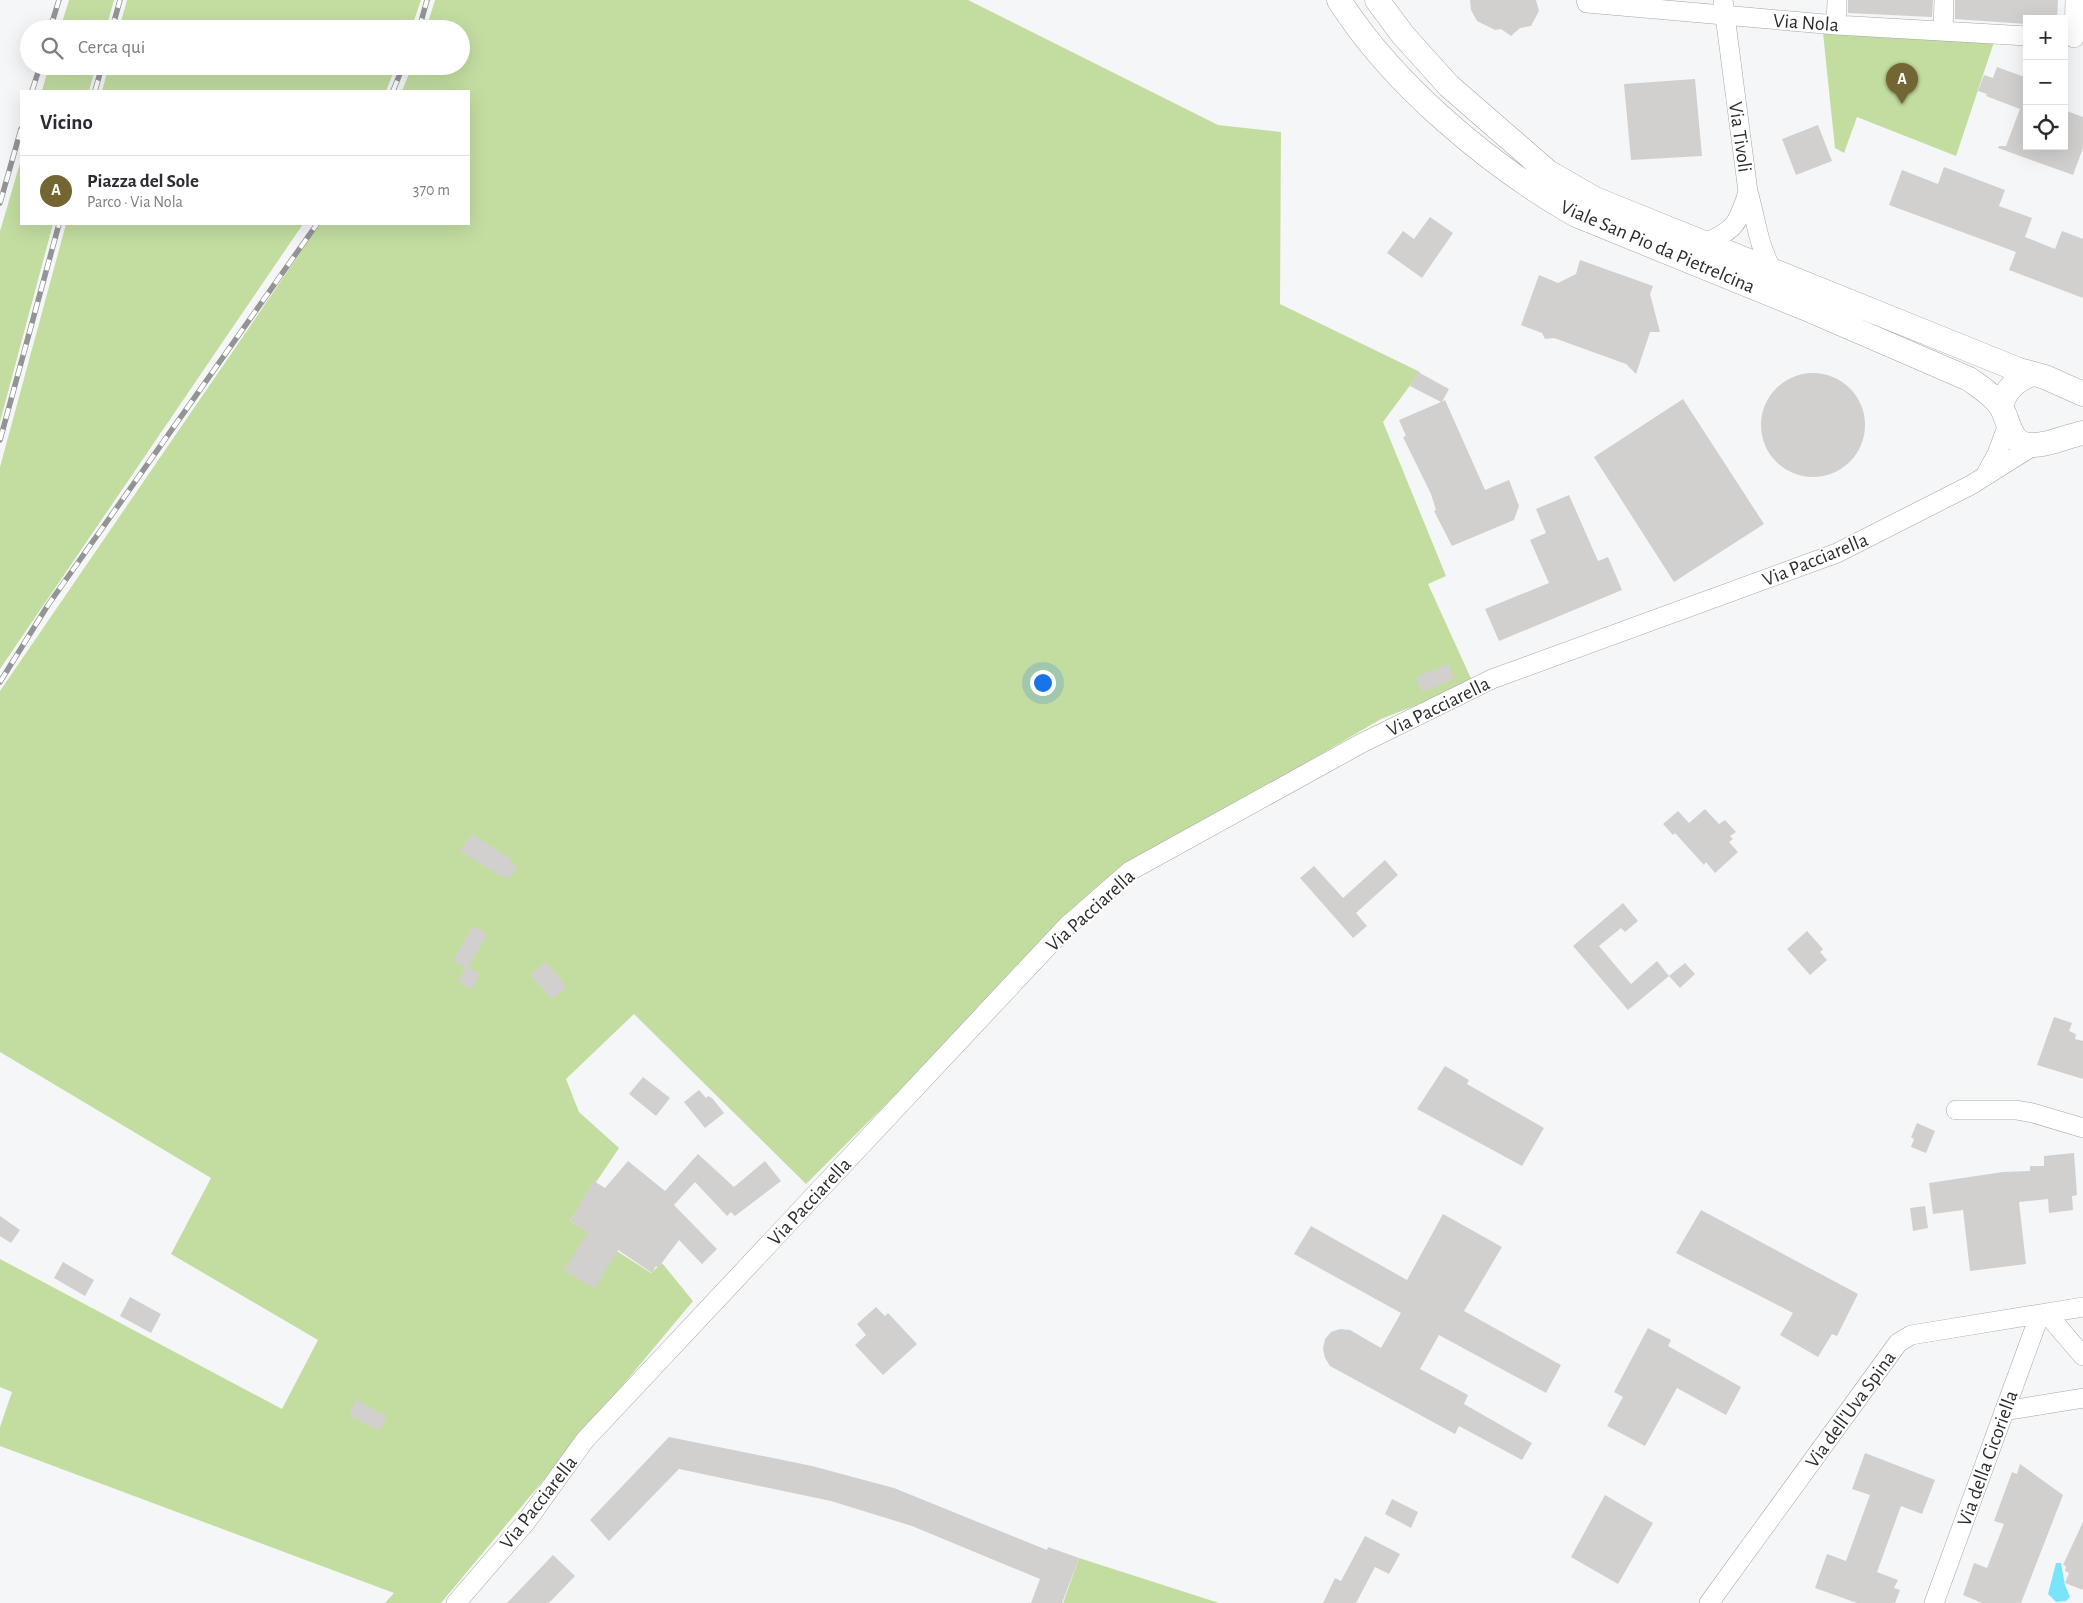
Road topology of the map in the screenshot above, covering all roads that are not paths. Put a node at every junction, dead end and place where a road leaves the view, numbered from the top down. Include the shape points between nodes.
1 (1338, 0) edge
2 (1377, 0) edge
3 (1837, 0) edge
4 (1944, 0) edge
5 (2075, 0) edge
6 (1586, 1) edge
7 (1724, 8) edge
8 (1836, 25) junction
9 (1943, 31) junction
10 (2023, 36) edge
11 (2074, 39) edge
12 (1748, 192) junction
13 (1705, 243) junction
14 (1772, 269) junction
15 (2032, 374) junction
16 (2083, 394) edge
17 (2004, 416) junction
18 (2083, 433) edge
19 (2033, 446) junction
20 (1985, 475) junction
21 (1956, 1110) dead end
22 (2083, 1128) edge
23 (2083, 1307) edge
24 (2043, 1314) junction
25 (2083, 1356) edge
26 (2083, 1398) edge
27 (2004, 1411) junction
28 (456, 1603) edge
29 (1709, 1603) edge
30 (1934, 1603) edge

1 - 17 main road, Viale San Pio da Pietrelcina via 1357,29 1414,91 1474,144 1545,197 1576,215 1807,308 1969,379 1992,396
2 - 13 main road, Viale San Pio da Pietrelcina via 1403,35 1449,86 1548,172 1594,199
3 - 8 street
4 - 9 street
5 - 11 street
6 - 7 street, Via Nola
7 - 8 street, Via Nola
7 - 12 street, Via Tivoli
8 - 9 street, Via Nola
9 - 10 street, Via Nola
12 - 13 street via 1740,217 1732,227
12 - 14 street, Via Tivoli via 1761,248
13 - 14 main road, Viale San Pio da Pietrelcina
14 - 15 main road, Viale San Pio da Pietrelcina
15 - 16 main road, Viale San Pio da Pietrelcina
15 - 17 main road via 2011,386 2005,395
17 - 19 main road, Viale San Pio da Pietrelcina via 2020,441
17 - 20 street via 1997,454
18 - 19 main road
19 - 20 street, Via Pacciarella
20 - 28 street, Via Pacciarella via 1837,553 1492,679 1362,743 1130,871 1067,926 585,1440 526,1522
21 - 22 street via 2016,1110
23 - 24 street, Via dell'Uva Spina
24 - 25 street
24 - 27 street, Via della Cicoriella
24 - 29 street, Via dell'Uva Spina via 1911,1335 1898,1342
26 - 27 street
27 - 30 street, Via della Cicoriella

